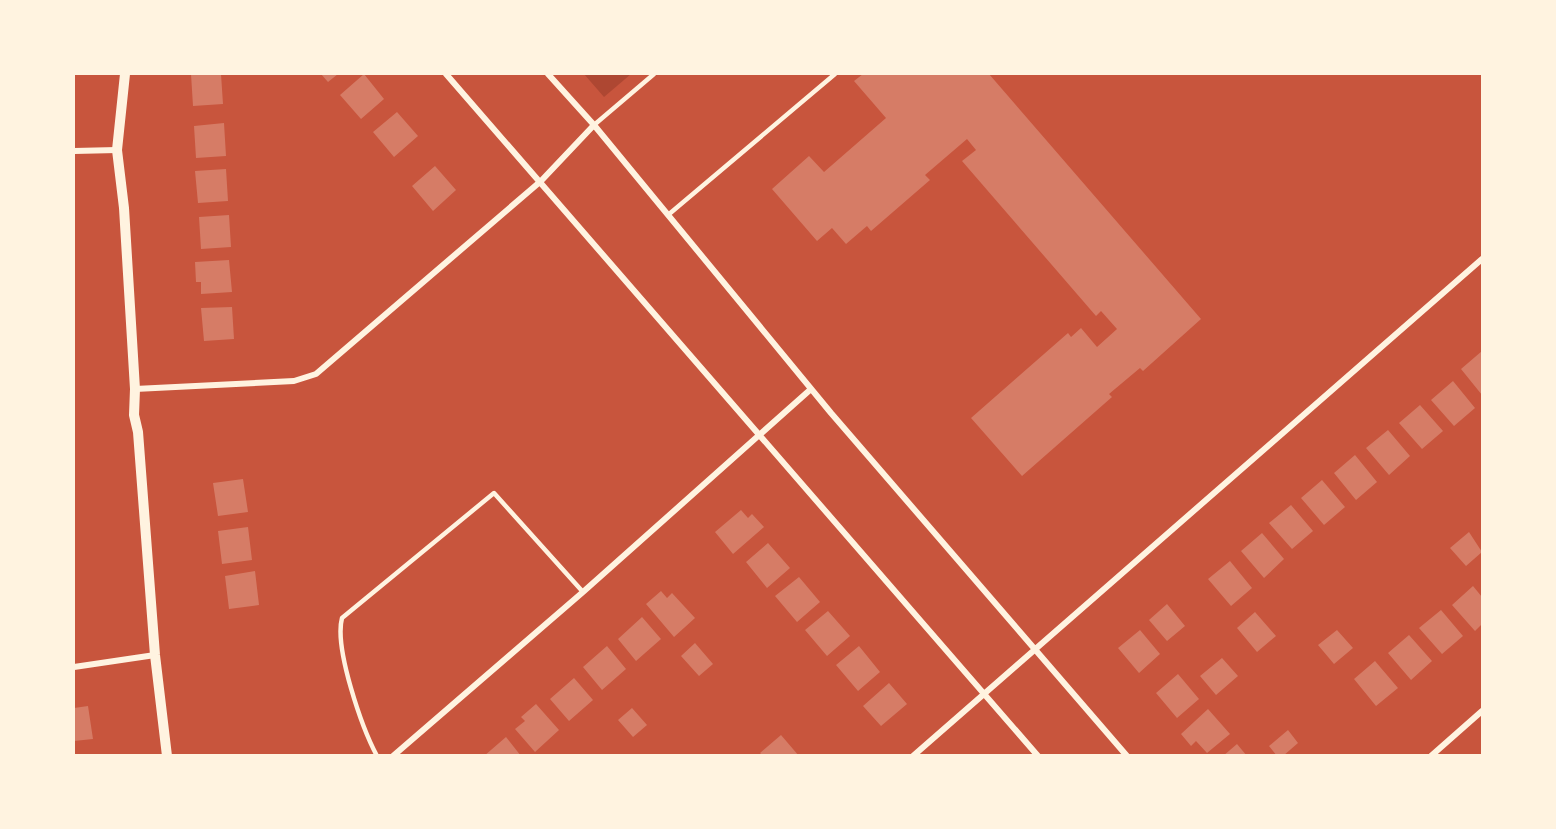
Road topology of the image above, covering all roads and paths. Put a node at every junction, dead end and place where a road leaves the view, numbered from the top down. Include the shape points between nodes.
1 (125, 74) edge
2 (446, 74) edge
3 (548, 74) edge
4 (654, 74) edge
5 (835, 74) edge
6 (594, 125) junction
7 (117, 150) junction
8 (74, 151) edge
9 (541, 181) junction
10 (668, 215) junction
11 (1482, 259) edge
12 (135, 389) junction
13 (811, 389) junction
14 (759, 435) junction
15 (583, 592) junction
16 (1035, 649) junction
17 (155, 655) junction
18 (74, 667) edge
19 (984, 693) junction
20 (1482, 711) edge
21 (167, 756) edge
22 (377, 756) edge
23 (393, 756) edge
24 (913, 756) edge
25 (1038, 756) edge
26 (1127, 756) edge
27 (1431, 756) edge

1 - 7 street
2 - 9 street
3 - 6 street
4 - 6 lane
5 - 10 lane
6 - 9 street
6 - 10 street
7 - 8 street
7 - 12 street
9 - 12 street via 316,374 294,381
9 - 14 street
10 - 13 street
11 - 16 street
12 - 17 street
13 - 14 street
13 - 16 street
14 - 15 street
14 - 19 street
15 - 22 lane via 494,494 342,618 339,631 354,696 365,735
15 - 23 street
16 - 19 street
16 - 26 street
17 - 18 street
17 - 21 street
19 - 24 street
19 - 25 street
20 - 27 street

